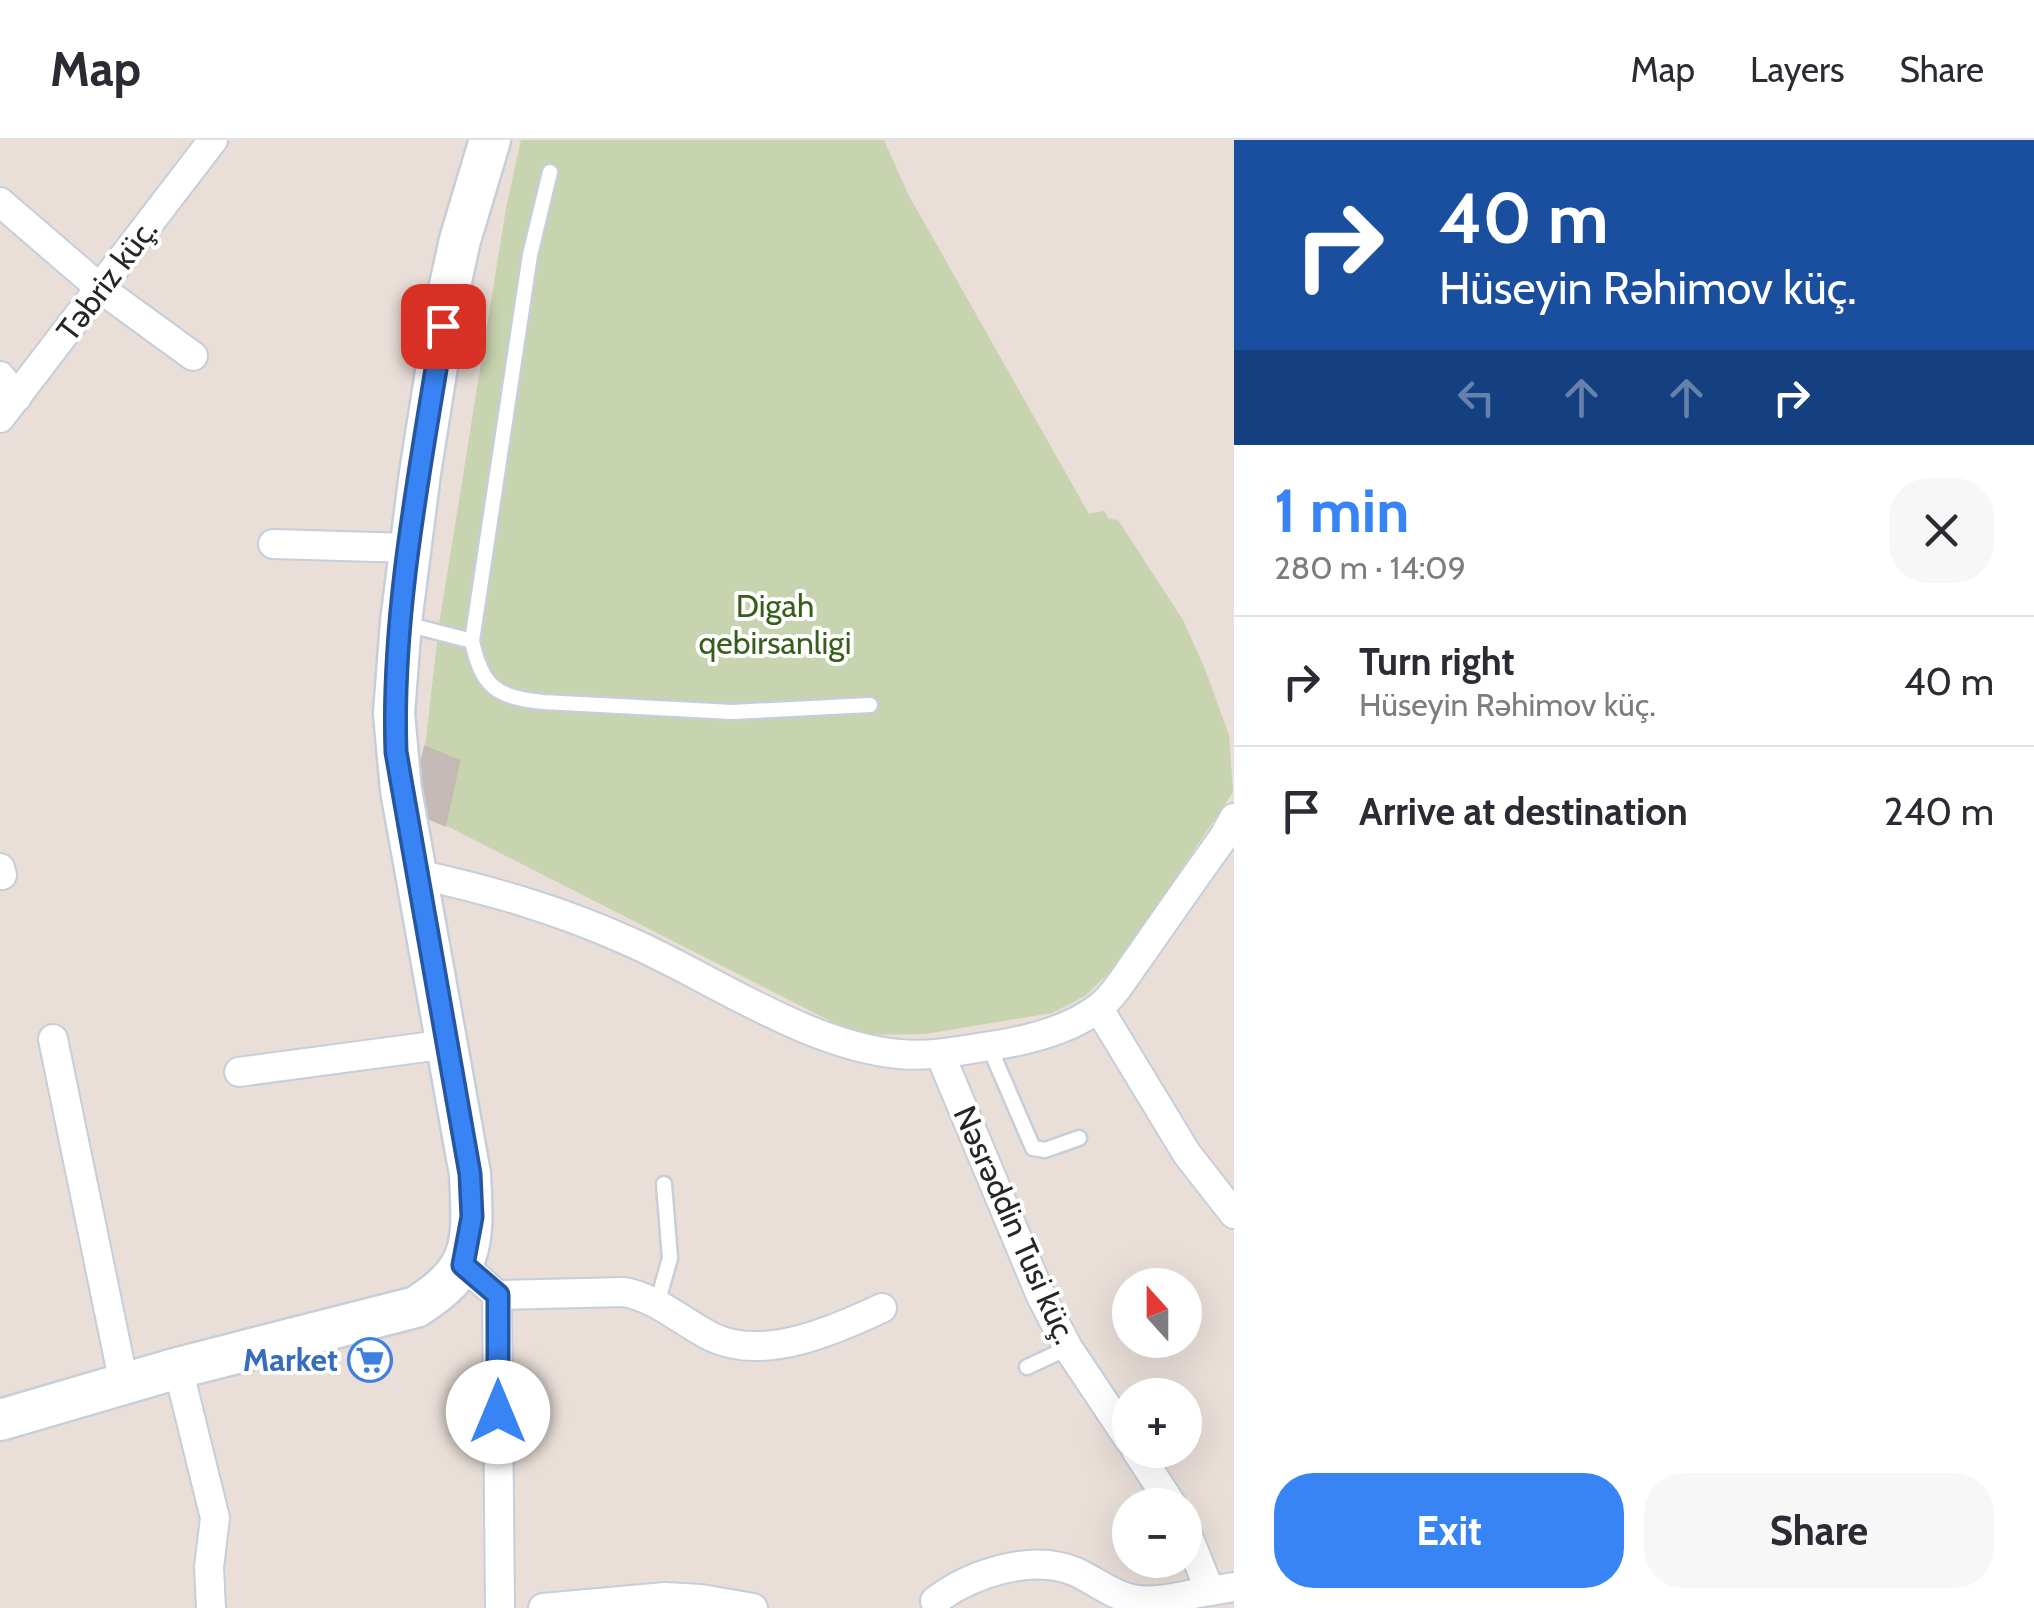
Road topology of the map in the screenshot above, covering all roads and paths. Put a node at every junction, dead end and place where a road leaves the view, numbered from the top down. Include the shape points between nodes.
1 (213, 140) edge
2 (490, 140) edge
3 (550, 172) dead end
4 (0, 202) edge
5 (102, 289) junction
6 (193, 356) dead end
7 (6, 397) edge
8 (273, 544) dead end
9 (410, 548) junction
10 (401, 622) junction
11 (472, 641) junction
12 (870, 705) dead end
13 (1234, 818) edge
14 (416, 874) junction
15 (1099, 1008) junction
16 (52, 1039) dead end
17 (448, 1044) junction
18 (990, 1046) junction
19 (940, 1054) junction
20 (239, 1072) dead end
21 (1079, 1138) dead end
22 (664, 1184) dead end
23 (1234, 1214) edge
24 (463, 1265) junction
25 (498, 1295) junction
26 (657, 1304) junction
27 (882, 1308) dead end
28 (1068, 1348) junction
29 (1027, 1367) dead end
30 (178, 1368) junction
31 (124, 1384) junction
32 (1112, 1414) edge
33 (0, 1420) edge
34 (1202, 1557) edge
35 (1222, 1589) edge
36 (931, 1606) edge
37 (210, 1608) edge
38 (500, 1608) edge
39 (543, 1608) edge
40 (754, 1608) edge

1 - 5 street, Təbriz küç.
2 - 9 main road via 448,290
3 - 11 lane via 530,256
4 - 5 street
5 - 6 street
5 - 7 street, Təbriz küç.
8 - 9 street
9 - 10 main road
10 - 11 lane
10 - 14 main road via 396,752
11 - 12 lane via 484,678 514,699 732,712
13 - 15 street
14 - 17 main road
14 - 19 street via 566,914 816,1033 860,1048
15 - 18 street via 1064,1027
15 - 23 street via 1187,1154
16 - 31 street
17 - 20 street
17 - 24 main road via 470,1174 472,1217
18 - 19 street
18 - 21 lane via 1033,1148
19 - 28 street, Nəsrəddin Tusi küç.
22 - 26 lane via 670,1258
24 - 25 street
24 - 30 main road via 446,1288 416,1307
25 - 26 street via 624,1292
25 - 38 street
26 - 27 street via 715,1339 738,1344 807,1340
28 - 29 lane
28 - 32 street, Nəsrəddin Tusi küç.
30 - 31 main road
30 - 37 street via 215,1518
31 - 33 main road
34 - 35 street
35 - 36 street via 1147,1601 1071,1570 1041,1566 968,1580
39 - 40 street via 666,1597

